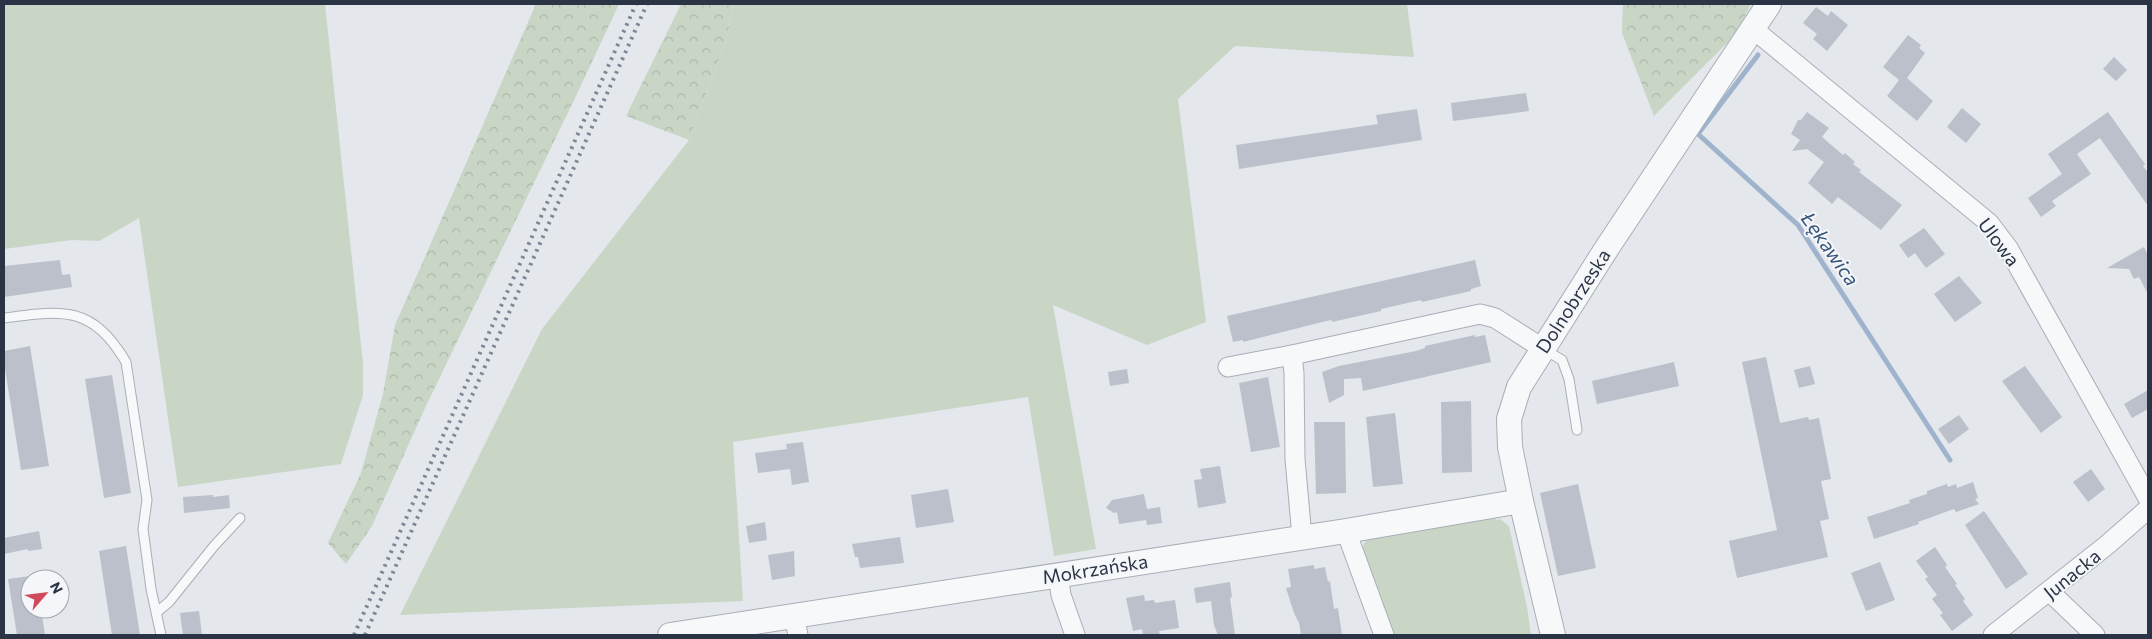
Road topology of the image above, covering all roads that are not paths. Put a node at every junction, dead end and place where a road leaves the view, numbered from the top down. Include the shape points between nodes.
1 (1769, 4) edge
2 (1752, 28) junction
3 (4, 318) edge
4 (1542, 348) junction
5 (1292, 355) junction
6 (1228, 367) dead end
7 (1577, 430) dead end
8 (2148, 498) edge
9 (1520, 501) junction
10 (2148, 509) edge
11 (240, 518) dead end
12 (1346, 531) junction
13 (1302, 537) junction
14 (1058, 575) junction
15 (2050, 592) junction
16 (157, 612) junction
17 (796, 626) edge
18 (161, 635) edge
19 (670, 635) edge
20 (1075, 635) edge
21 (1384, 635) edge
22 (1553, 635) edge
23 (1993, 635) edge
24 (2095, 635) edge

1 - 2 street, Dolnobrzeska
2 - 4 street, Dolnobrzeska
2 - 8 street, Ulowa via 1989,223 2008,248
3 - 16 lane via 52,313 92,321 116,344 126,362 147,500 143,529
4 - 5 street via 1495,318 1480,314
4 - 7 lane via 1562,360 1569,379
4 - 9 street, Dolnobrzeska via 1518,387 1509,419 1510,446
5 - 6 street
5 - 13 street via 1295,459
9 - 12 street, Mokrzańska
9 - 22 street, Dolnobrzeska
10 - 15 street, Junacka
11 - 16 lane
12 - 13 street, Mokrzańska
12 - 21 street
13 - 14 street, Mokrzańska
14 - 17 street, Mokrzańska
14 - 20 street via 1061,595
15 - 23 street, Junacka
15 - 24 street
16 - 18 lane
17 - 19 street, Mokrzańska

